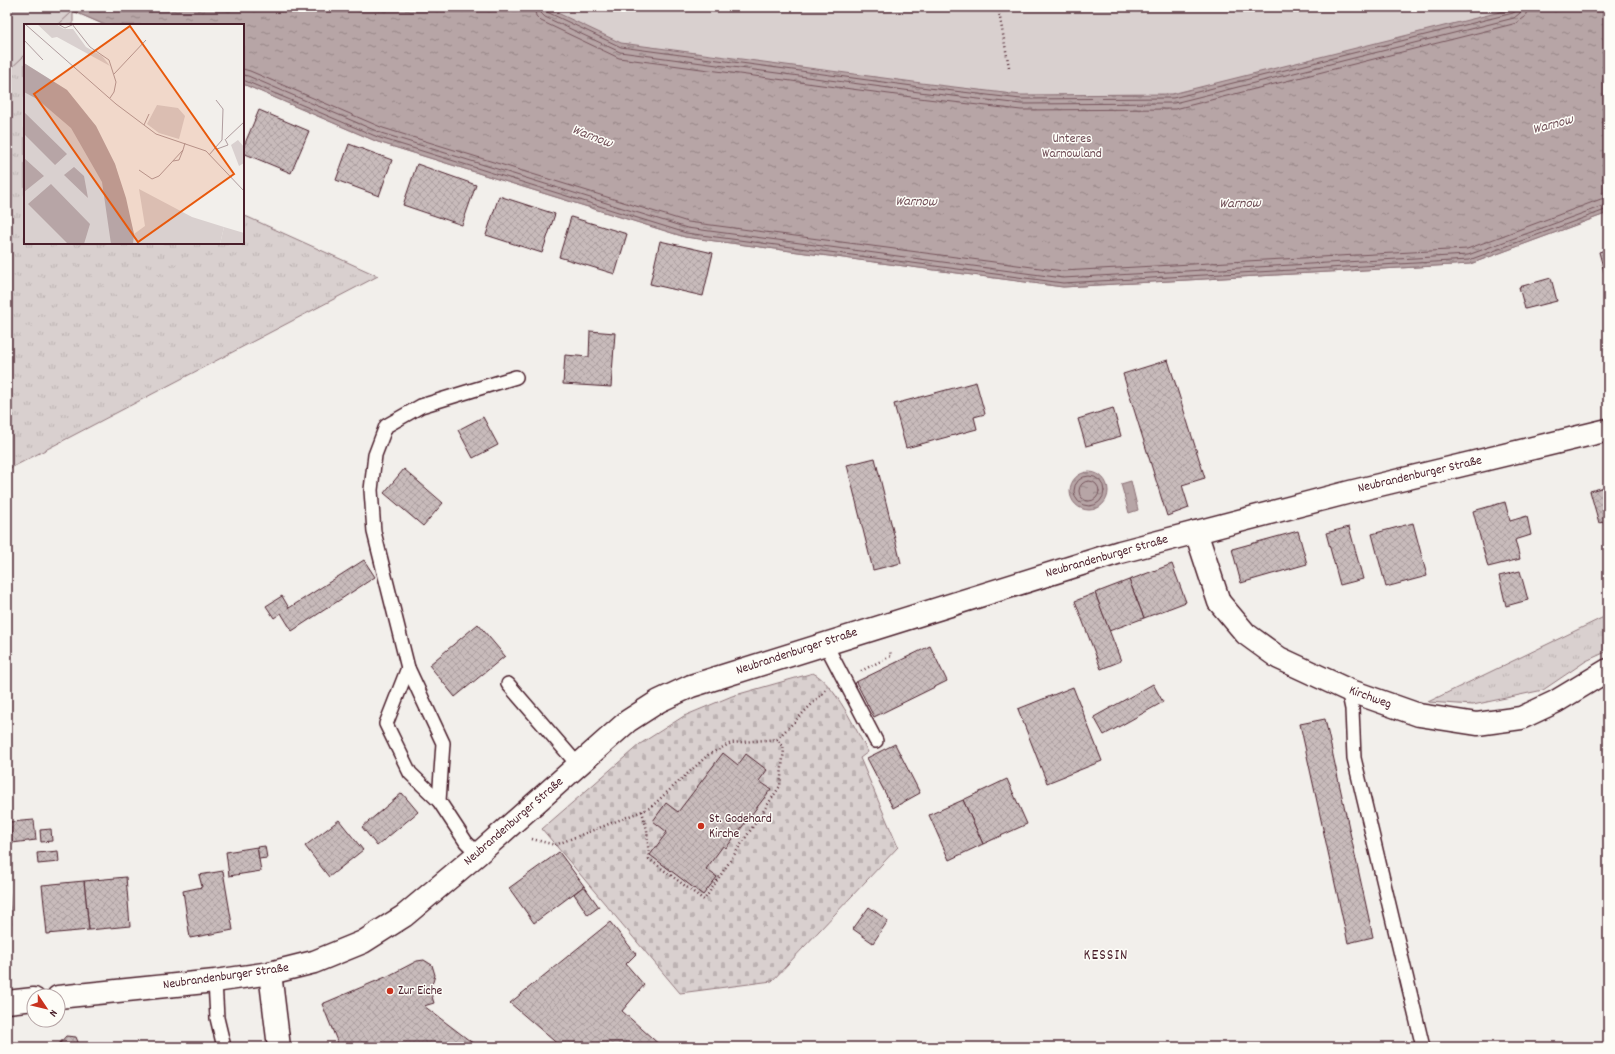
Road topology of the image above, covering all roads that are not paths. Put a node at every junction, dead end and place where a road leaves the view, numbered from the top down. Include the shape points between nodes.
1 (516, 377) dead end
2 (1608, 430) edge
3 (1196, 532) junction
4 (825, 643) junction
5 (408, 668) junction
6 (1608, 670) edge
7 (508, 684) dead end
8 (1348, 690) junction
9 (876, 741) dead end
10 (578, 765) junction
11 (439, 801) junction
12 (478, 854) junction
13 (270, 973) junction
14 (215, 981) junction
15 (66, 996) edge
16 (26, 1000) edge
17 (7, 1002) edge
18 (224, 1047) edge
19 (279, 1047) edge
20 (1423, 1047) edge

1 - 5 lane via 421,406 386,426 376,455 371,490 374,532
2 - 3 main road, Neubrandenburger Straße
3 - 4 main road, Neubrandenburger Straße via 1120,552
3 - 8 main road, Kirchweg via 1219,602 1246,634 1279,658
4 - 9 lane
4 - 10 main road, Neubrandenburger Straße via 691,686 659,701 628,721
5 - 11 lane via 443,743
5 - 11 lane via 386,724 410,773
6 - 8 main road, Kirchweg via 1555,702 1521,718 1477,724 1419,715
7 - 10 lane
8 - 20 lane via 1352,709 1354,758
10 - 12 main road, Neubrandenburger Straße
11 - 12 lane via 466,842
12 - 13 main road, Neubrandenburger Straße via 404,916 363,942 314,962
13 - 14 main road, Neubrandenburger Straße
13 - 19 main road
14 - 15 main road, Neubrandenburger Straße
14 - 18 lane via 217,1018
16 - 17 main road

